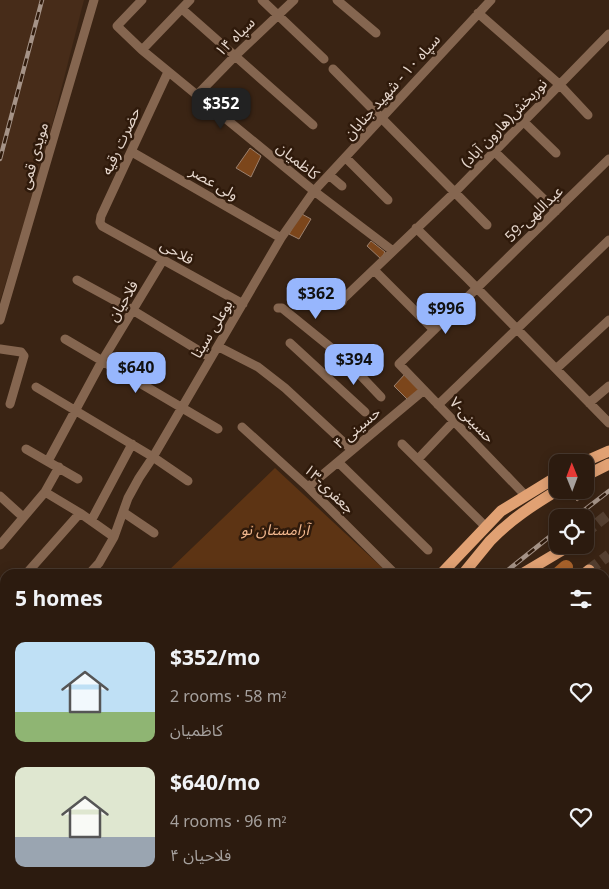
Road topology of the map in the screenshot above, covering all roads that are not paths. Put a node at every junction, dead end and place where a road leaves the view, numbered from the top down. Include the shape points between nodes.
1 (94, 0) edge
2 (142, 0) edge
3 (190, 0) edge
4 (262, 0) edge
5 (294, 0) edge
6 (338, 0) edge
7 (490, 0) edge
8 (182, 9) junction
9 (478, 13) junction
10 (278, 15) junction
11 (376, 33) dead end
12 (609, 34) edge
13 (142, 50) junction
14 (235, 56) junction
15 (324, 59) dead end
16 (333, 70) dead end
17 (168, 72) junction
18 (560, 85) junction
19 (197, 95) junction
20 (588, 115) dead end
21 (381, 118) junction
22 (524, 122) junction
23 (313, 125) dead end
24 (132, 152) junction
25 (494, 152) junction
26 (556, 153) dead end
27 (346, 158) junction
28 (609, 159) edge
29 (329, 175) junction
30 (342, 186) dead end
31 (314, 192) junction
32 (455, 192) junction
33 (388, 200) dead end
34 (556, 211) junction
35 (100, 222) joint
36 (487, 225) dead end
37 (416, 228) junction
38 (281, 238) junction
39 (609, 240) edge
40 (393, 251) junction
41 (163, 260) junction
42 (374, 270) junction
43 (77, 280) dead end
44 (477, 288) junction
45 (342, 302) dead end
46 (243, 304) junction
47 (278, 308) dead end
48 (134, 311) junction
49 (0, 320) edge
50 (609, 320) edge
51 (516, 329) junction
52 (434, 330) junction
53 (65, 339) dead end
54 (290, 343) dead end
55 (218, 347) junction
56 (0, 349) edge
57 (211, 358) junction
58 (102, 361) junction
59 (399, 364) joint
60 (556, 369) junction
61 (609, 386) edge
62 (36, 387) dead end
63 (424, 390) junction
64 (381, 396) dead end
65 (589, 402) junction
66 (10, 404) dead end
67 (438, 404) junction
68 (181, 407) junction
69 (76, 410) junction
70 (365, 412) dead end
71 (454, 421) junction
72 (609, 423) edge
73 (242, 427) dead end
74 (218, 429) dead end
75 (132, 444) junction
76 (402, 444) dead end
77 (26, 449) dead end
78 (352, 450) junction
79 (609, 450) edge
80 (153, 457) junction
81 (594, 457) edge
82 (418, 459) junction
83 (48, 461) junction
84 (338, 462) junction
85 (609, 464) edge
86 (59, 467) junction
87 (594, 472) edge
88 (78, 479) dead end
89 (188, 481) dead end
90 (549, 481) edge
91 (308, 487) junction
92 (44, 492) junction
93 (526, 494) junction
94 (549, 495) edge
95 (0, 496) edge
96 (123, 512) junction
97 (80, 513) junction
98 (23, 517) junction
99 (91, 521) junction
100 (486, 526) junction
101 (154, 533) dead end
102 (114, 537) junction
103 (0, 545) edge
104 (428, 550) dead end
105 (556, 554) edge
106 (30, 569) edge
107 (94, 569) edge
108 (390, 569) edge
109 (447, 569) edge
110 (467, 569) edge
111 (530, 569) edge

1 - 49 street, مویدی قمی
2 - 13 street, کاظمیان via 118,26
3 - 8 street
4 - 10 street
5 - 10 street, سپاه ۱۴
6 - 11 street
7 - 9 street, سپاه ۱۰ - شهید جنابان
8 - 13 street
8 - 14 street
9 - 18 street
9 - 21 street, سپاه ۱۰ - شهید جنابان
10 - 14 street, سپاه ۱۴
10 - 15 street
12 - 18 street, نوربخش(هارون آباد)
13 - 17 street, کاظمیان
14 - 19 street, سپاه ۱۴
14 - 23 street
16 - 21 street
17 - 19 street, کاظمیان
17 - 24 street, حضرت رقیه
18 - 20 street
18 - 22 street, نوربخش(هارون آباد)
19 - 31 street, کاظمیان
21 - 27 street, سپاه ۱۰ - شهید جنابان
21 - 32 street
22 - 25 street, نوربخش(هارون آباد)
22 - 26 street
24 - 35 street, حضرت رقیه
24 - 38 street, ولی عصر
25 - 32 street, نوربخش(هارون آباد)
25 - 34 street
27 - 29 street, سپاه ۱۰ - شهید جنابان
27 - 33 street
28 - 34 street, عبداللهی-59
29 - 30 street
29 - 31 street, سپاه ۱۰ - شهید جنابان
31 - 38 street, بوعلی سینا
31 - 40 street, کاظمیان
32 - 36 street
32 - 37 street, نوربخش(هارون آباد)
34 - 44 street, عبداللهی-59
35 - 41 street, فلاحی
37 - 40 street, نوربخش(هارون آباد)
37 - 44 street
38 - 46 street, بوعلی سینا
39 - 51 street
40 - 42 street, نوربخش(هارون آباد)
41 - 46 street, فلاحی
41 - 48 street, فلاحیان
42 - 45 street, نوربخش(هارون آباد)
42 - 52 street
43 - 48 street
44 - 51 street
44 - 52 street, عبداللهی-59
46 - 55 street, بوعلی سینا
47 - 64 street via 298,320 344,359
48 - 57 street
48 - 58 street, فلاحیان
50 - 60 street
51 - 60 street
51 - 67 street
52 - 59 street, عبداللهی-59
53 - 58 street
54 - 70 street
55 - 57 street, بوعلی سینا
55 - 78 street via 258,366
56 - 66 street via 21,352 24,356
57 - 68 street, بوعلی سینا
58 - 68 street
58 - 69 street, فلاحیان
59 - 63 street, حسینی-۷
60 - 65 street
61 - 65 street
62 - 69 street
63 - 67 street, حسینی-۷
63 - 78 street, حسینی ۴
65 - 72 street
67 - 71 street, حسینی-۷
68 - 74 street
68 - 80 street, بوعلی سینا
69 - 75 street
69 - 83 street, فلاحیان
71 - 82 street
71 - 93 street, حسینی-۷
73 - 91 street, جعفری-۱۳
75 - 80 street
75 - 99 street
76 - 82 street
77 - 83 street
78 - 84 street, حسینی ۴
79 - 81 main road
80 - 89 street
80 - 96 street, بوعلی سینا
82 - 100 street
83 - 86 street
84 - 91 street, حسینی ۴
84 - 104 street
85 - 87 main road
86 - 88 street
86 - 92 street
90 - 93 main road
91 - 108 street, جعفری-۱۳
92 - 97 street
92 - 98 street
93 - 100 main road
94 - 110 main road via 510,522
95 - 98 street
96 - 101 street
96 - 102 street, بوعلی سینا
97 - 99 street
97 - 106 street
98 - 103 street
99 - 102 street
100 - 109 main road
102 - 107 street, بوعلی سینا
105 - 111 main road

